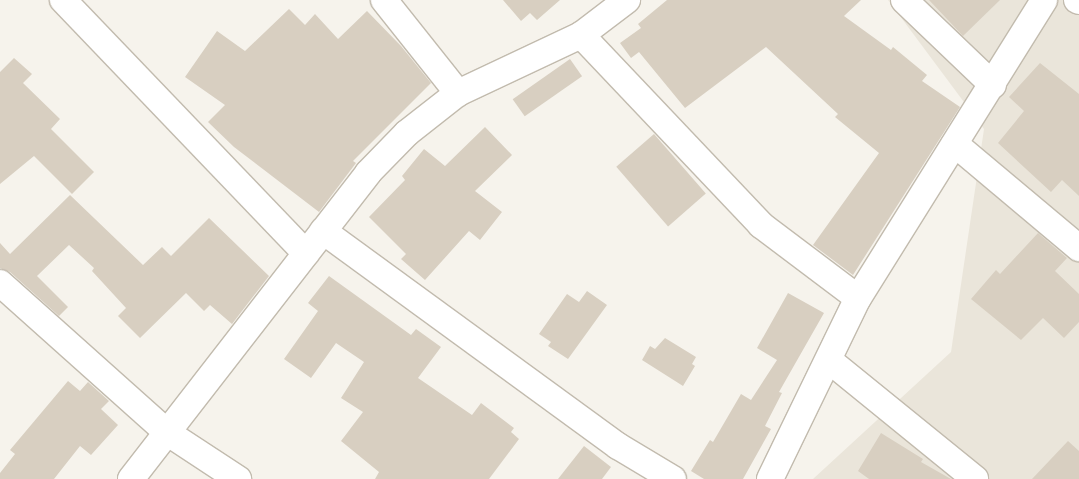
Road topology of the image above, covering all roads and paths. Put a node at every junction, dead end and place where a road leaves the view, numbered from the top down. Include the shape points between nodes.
1 (63, 0) edge
2 (384, 0) edge
3 (627, 0) edge
4 (904, 0) edge
5 (1044, 0) edge
6 (581, 35) junction
7 (994, 85) junction
8 (458, 93) junction
9 (956, 144) junction
10 (323, 231) junction
11 (1079, 248) edge
12 (306, 253) junction
13 (0, 283) edge
14 (858, 298) junction
15 (830, 361) junction
16 (168, 433) junction
17 (131, 479) edge
18 (238, 479) edge
19 (673, 479) edge
20 (770, 479) edge
21 (975, 479) edge

1 - 12 street
2 - 8 street
3 - 6 street
4 - 7 street
5 - 7 street
6 - 8 street
6 - 14 street via 761,225
7 - 9 street
8 - 10 street via 407,133 368,173
9 - 11 street
9 - 14 street
10 - 12 street
10 - 19 street via 618,446
12 - 16 street
13 - 16 street
14 - 15 street
15 - 20 street
15 - 21 street
16 - 17 street
16 - 18 street

